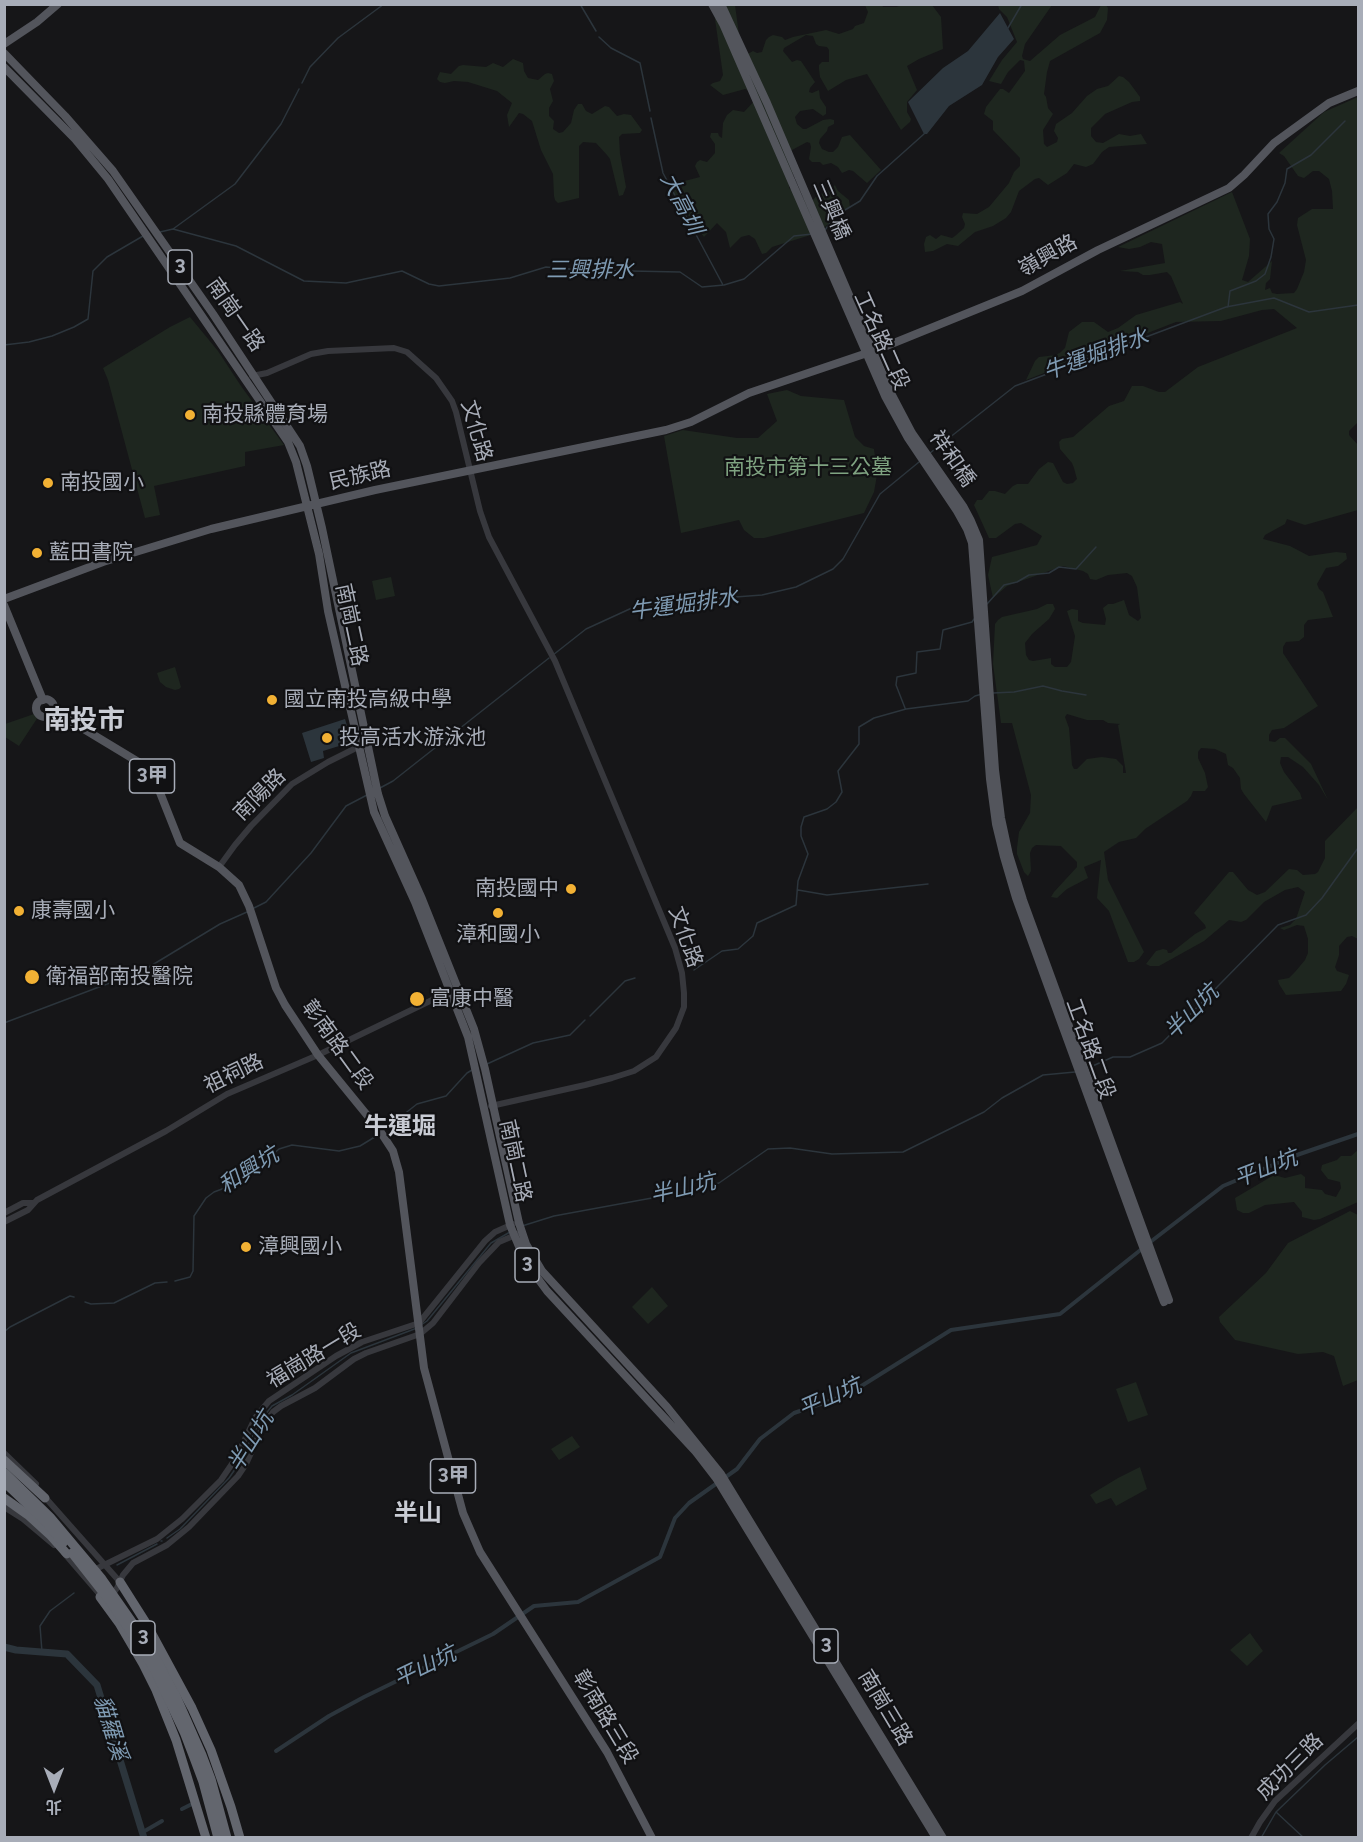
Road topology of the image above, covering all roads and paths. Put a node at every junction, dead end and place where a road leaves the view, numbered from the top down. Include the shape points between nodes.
1 (53, 4) edge
2 (58, 4) edge
3 (712, 4) edge
4 (721, 4) edge
5 (4, 39) edge
6 (4, 44) edge
7 (4, 53) edge
8 (4, 67) edge
9 (1359, 91) edge
10 (795, 179) junction
11 (828, 258) joint
12 (870, 351) junction
13 (255, 375) junction
14 (245, 379) junction
15 (727, 403) joint
16 (910, 436) joint
17 (471, 472) junction
18 (317, 504) junction
19 (307, 506) junction
20 (4, 599) edge
21 (4, 604) edge
22 (43, 700) junction
23 (54, 711) junction
24 (364, 744) junction
25 (1007, 856) joint
26 (219, 867) junction
27 (432, 935) junction
28 (454, 989) junction
29 (318, 1054) junction
30 (489, 1107) junction
31 (33, 1203) junction
32 (4, 1213) edge
33 (4, 1222) edge
34 (515, 1224) junction
35 (518, 1234) junction
36 (1167, 1301) dead end
37 (420, 1328) junction
38 (4, 1453) edge
39 (4, 1460) edge
40 (4, 1472) edge
41 (718, 1476) joint
42 (4, 1482) edge
43 (45, 1498) junction
44 (6, 1502) edge
45 (736, 1505) junction
46 (67, 1554) joint
47 (104, 1566) junction
48 (89, 1582) junction
49 (120, 1582) junction
50 (100, 1597) junction
51 (520, 1614) joint
52 (1359, 1724) edge
53 (206, 1838) edge
54 (218, 1838) edge
55 (227, 1838) edge
56 (240, 1838) edge
57 (652, 1838) edge
58 (936, 1838) edge
59 (943, 1838) edge
60 (1251, 1838) edge

1 - 5 main road
2 - 6 main road
3 - 10 main road
4 - 10 main road via 762,93
7 - 13 main road, 南崗一路 / 3 via 112,171
8 - 14 main road, 南崗一路 / 3 via 108,178
9 - 12 main road, 嶺興路 via 1329,103 1283,136 1229,188 1098,249 1011,296
10 - 11 main road, 三興橋
11 - 12 main road, 工名路二段
12 - 15 main road, 嶺興路
12 - 16 main road, 工名路二段
13 - 14 street, 文化路
13 - 17 street, 文化路 via 328,351 394,348 407,352 433,375 452,401
13 - 18 main road, 南崗一路 / 3 via 300,446
14 - 19 main road, 南崗一路 / 3 via 288,442
15 - 17 main road, 民族路 via 666,430
16 - 25 main road, 祥和橋 via 960,508 972,543 982,622 992,795
17 - 18 main road, 民族路
17 - 30 street, 文化路 via 489,537 555,661 675,948 684,993 680,1020 663,1048 647,1064 585,1085
18 - 19 main road, 民族路
18 - 24 main road, 南崗二路 / 3
19 - 20 main road, 民族路 via 148,547
19 - 24 main road, 南崗二路 / 3 via 328,611
21 - 22 main road, 彰南路二段 / 3甲
22 - 23 main road, 彰南路二段 / 3甲 via 52,702
22 - 23 main road, 彰南路二段 / 3甲 via 36,706 39,715 48,717
23 - 26 main road, 彰南路二段 / 3甲 via 145,766 157,785 180,843
24 - 26 street, 南陽路 via 292,784 251,826
24 - 27 main road, 南崗二路 / 3 via 385,816
24 - 27 main road, 南崗二路 / 3 via 368,787 378,824
25 - 36 main road, 工名路二段
26 - 29 main road, 彰南路二段 / 3甲 via 239,885 276,988
27 - 28 main road, 南崗二路 / 3
28 - 29 street, 祖祠路
28 - 30 main road, 南崗二路 / 3 via 474,1029 485,1069
29 - 31 street, 祖祠路 via 227,1094
29 - 37 main road, 彰南路二段 / 3甲 via 393,1151
30 - 34 main road, 南崗二路 / 3
31 - 32 street via 23,1203
31 - 33 street
34 - 35 main road, 南崗二路 / 3
34 - 37 street via 485,1241
35 - 37 street, 福崗路一段 via 499,1242 433,1323
35 - 41 main road, 南崗二路 / 3 via 543,1271 667,1407
37 - 47 street, 福崗路一段 via 362,1342 269,1401 255,1418 221,1480 182,1520 163,1536
37 - 49 street, 福崗路一段 via 354,1359 273,1412 246,1464 220,1497 167,1545 133,1563
37 - 51 main road, 彰南路二段 / 3甲 via 430,1395 464,1513 480,1552
38 - 43 street
39 - 43 highway
40 - 55 highway, 3, bridge via 50,1517 102,1579 151,1649 202,1755
41 - 45 main road, 南崗三路 / 3
42 - 54 highway, 3, bridge via 78,1560 155,1671 203,1782
43 - 47 street
44 - 46 highway via 28,1515
45 - 58 main road, 南崗三路 / 3
45 - 59 main road, 南崗三路 / 3
46 - 48 street
47 - 48 street, 福崗路一段 via 96,1569
47 - 49 street
48 - 50 street
49 - 50 street, 福崗路一段 via 112,1594
49 - 56 highway via 192,1708 211,1750
50 - 53 highway via 156,1690
51 - 57 main road, 彰南路三段 / 3甲 via 607,1752
52 - 60 street, 成功三路 via 1275,1801

